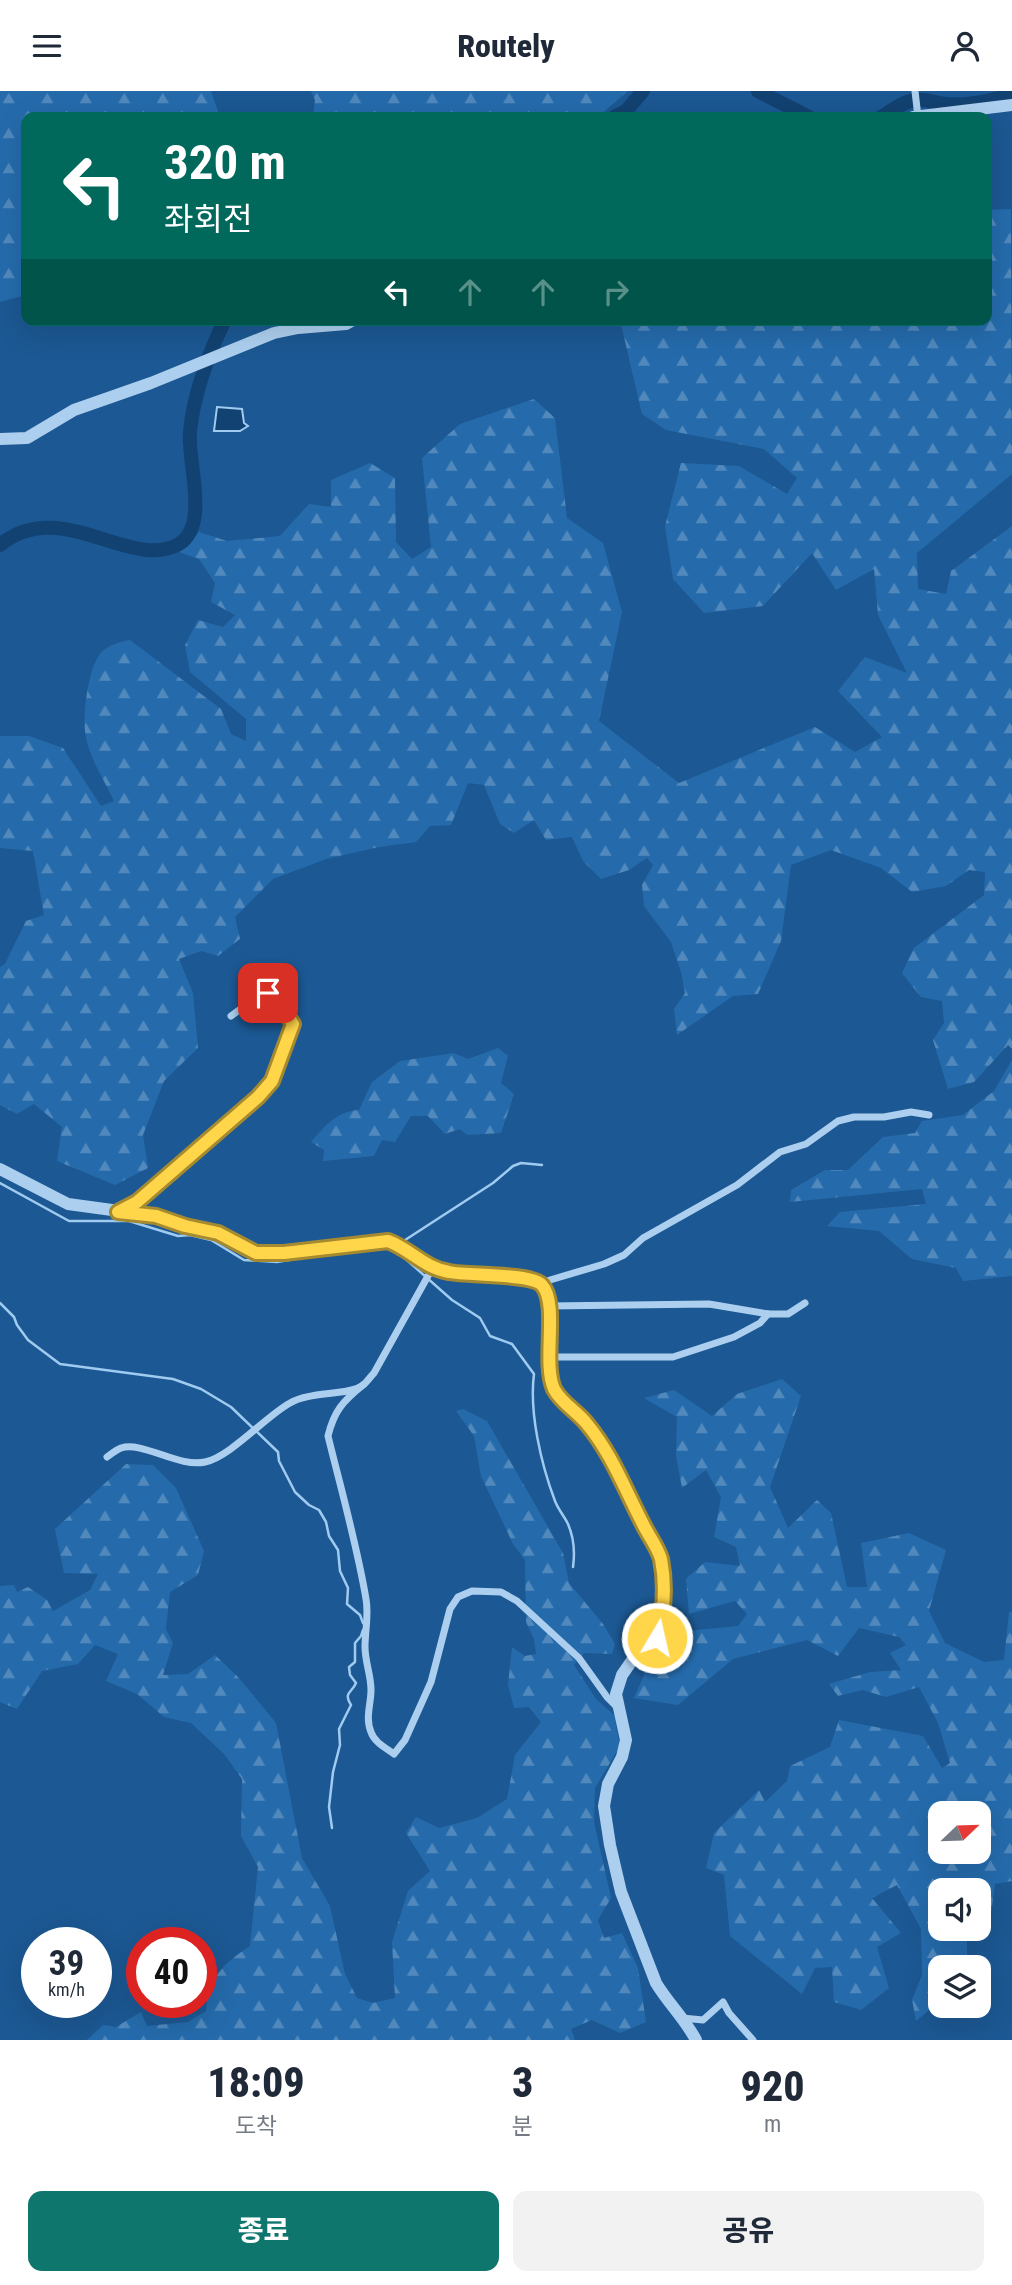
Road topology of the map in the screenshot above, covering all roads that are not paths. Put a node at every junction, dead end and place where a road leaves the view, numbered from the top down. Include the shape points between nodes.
1 (916, 105) edge
2 (1012, 105) edge
3 (322, 326) edge
4 (0, 439) edge
5 (231, 1016) dead end
6 (929, 1115) dead end
7 (0, 1169) edge
8 (118, 1212) junction
9 (433, 1267) junction
10 (540, 1283) junction
11 (805, 1303) dead end
12 (548, 1306) junction
13 (768, 1314) junction
14 (549, 1357) junction
15 (362, 1385) junction
16 (107, 1457) dead end
17 (619, 1708) junction
18 (681, 2018) junction
19 (696, 2040) edge
20 (753, 2040) edge

1 - 2 street
3 - 4 street via 274,333 74,410 27,438
5 - 8 street via 268,993 288,1016 292,1030 272,1081 137,1202
6 - 10 street via 911,1112 838,1121 657,1229 624,1255
7 - 8 street via 68,1204
8 - 9 street via 156,1216 218,1233 256,1253 388,1241
9 - 10 street
9 - 15 street via 374,1373
10 - 12 street
11 - 13 street via 788,1314
12 - 13 street via 709,1304
12 - 14 street
13 - 14 street via 734,1336 673,1357
14 - 17 street via 555,1391 587,1424 612,1461 660,1556 662,1620 657,1638 622,1675 616,1694
15 - 16 street via 290,1403 205,1462 179,1461 135,1448 121,1448
15 - 17 street via 332,1418 328,1436 366,1601 371,1693 367,1709 375,1740 394,1754 405,1740 431,1682 450,1609 458,1597 472,1591 501,1593 517,1601 579,1658
17 - 18 street via 626,1739 604,1806 610,1846 621,1892 656,1983
18 - 19 street
18 - 20 street via 703,2020 723,2002

